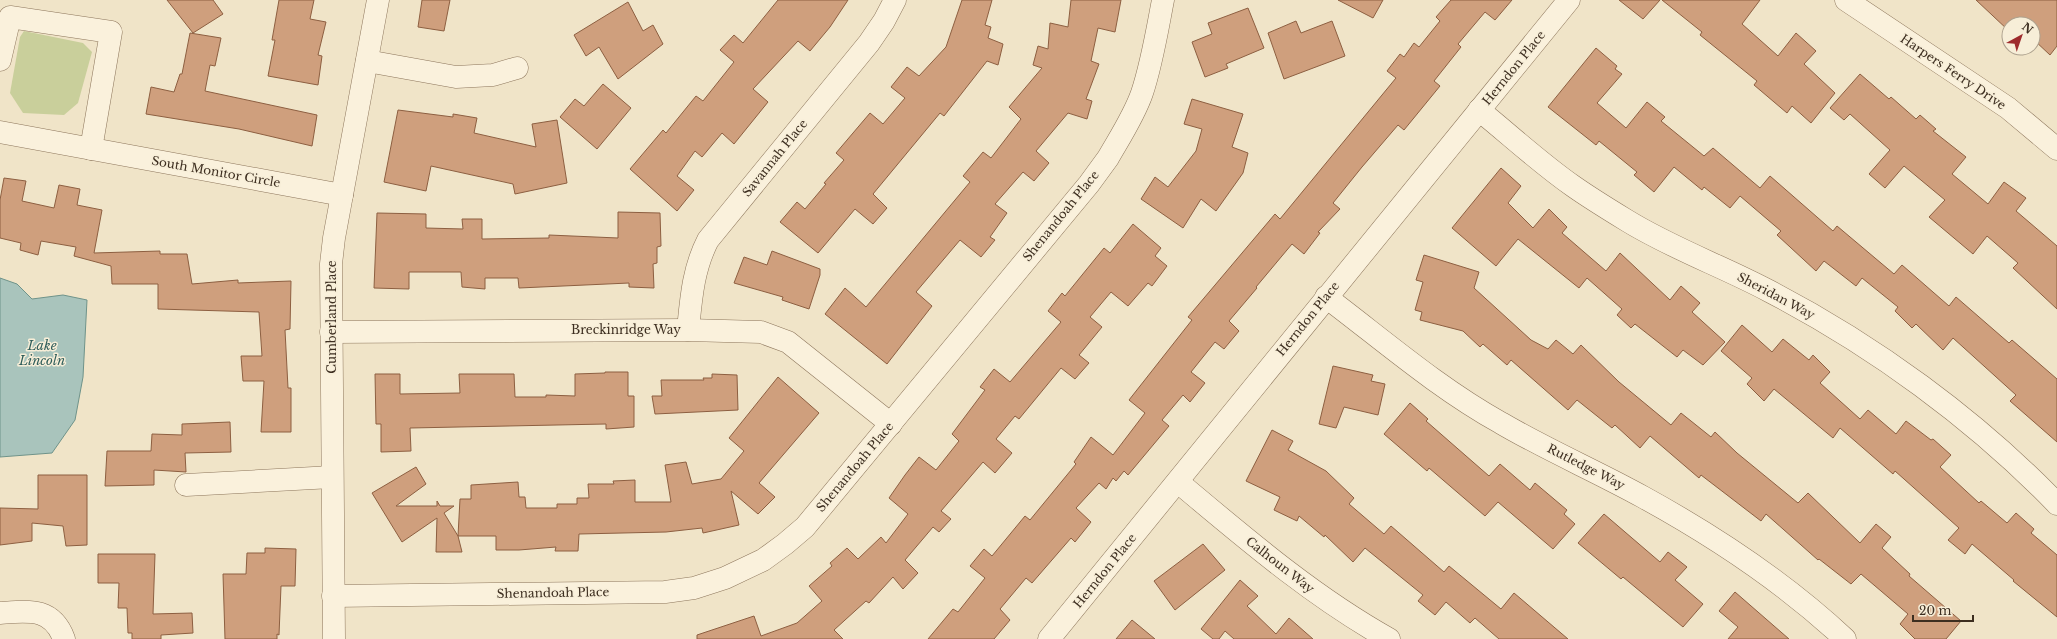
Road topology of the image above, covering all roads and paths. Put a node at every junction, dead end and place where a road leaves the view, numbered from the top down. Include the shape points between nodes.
1 (378, 0) edge
2 (895, 0) edge
3 (1163, 0) edge
4 (1569, 0) edge
5 (1846, 0) edge
6 (0, 60) edge
7 (367, 61) junction
8 (517, 68) dead end
9 (1480, 110) junction
10 (0, 132) edge
11 (91, 148) junction
12 (2057, 149) edge
13 (342, 195) junction
14 (1326, 297) junction
15 (688, 330) junction
16 (331, 332) junction
17 (891, 424) junction
18 (332, 478) junction
19 (1178, 482) junction
20 (186, 485) dead end
21 (2057, 504) edge
22 (333, 596) junction
23 (0, 613) edge
24 (64, 639) edge
25 (334, 639) edge
26 (1049, 639) edge
27 (1389, 639) edge
28 (1845, 639) edge

1 - 7 street, Cumberland Place
2 - 15 street, Savannah Place via 869,43 708,240 694,276
3 - 17 street, Shenandoah Place via 1142,93 1108,158
4 - 9 street, Herndon Place
5 - 12 street, Harpers Ferry Drive via 2008,108
6 - 11 street via 10,17 111,32
7 - 8 street via 456,77 493,76
7 - 13 street, Cumberland Place
9 - 14 street, Herndon Place
9 - 21 street, Sheridan Way via 1572,186 1628,221 1769,291 1881,358 1991,443
10 - 11 street, South Monitor Circle
11 - 13 street, South Monitor Circle
13 - 16 street, Cumberland Place via 331,264
14 - 19 street, Herndon Place
14 - 28 street, Rutledge Way via 1459,398 1501,424 1643,497 1765,571
15 - 16 street, Breckinridge Way
15 - 17 street, Breckinridge Way via 761,332 788,342
16 - 18 street, Cumberland Place
17 - 22 street, Shenandoah Place via 805,527 785,544 763,560 726,578 694,588 665,592
18 - 20 street
18 - 22 street, Cumberland Place
19 - 26 street, Herndon Place
19 - 27 street, Calhoun Way via 1310,589
22 - 25 street, Cumberland Place
23 - 24 street via 31,611 47,616 60,628

